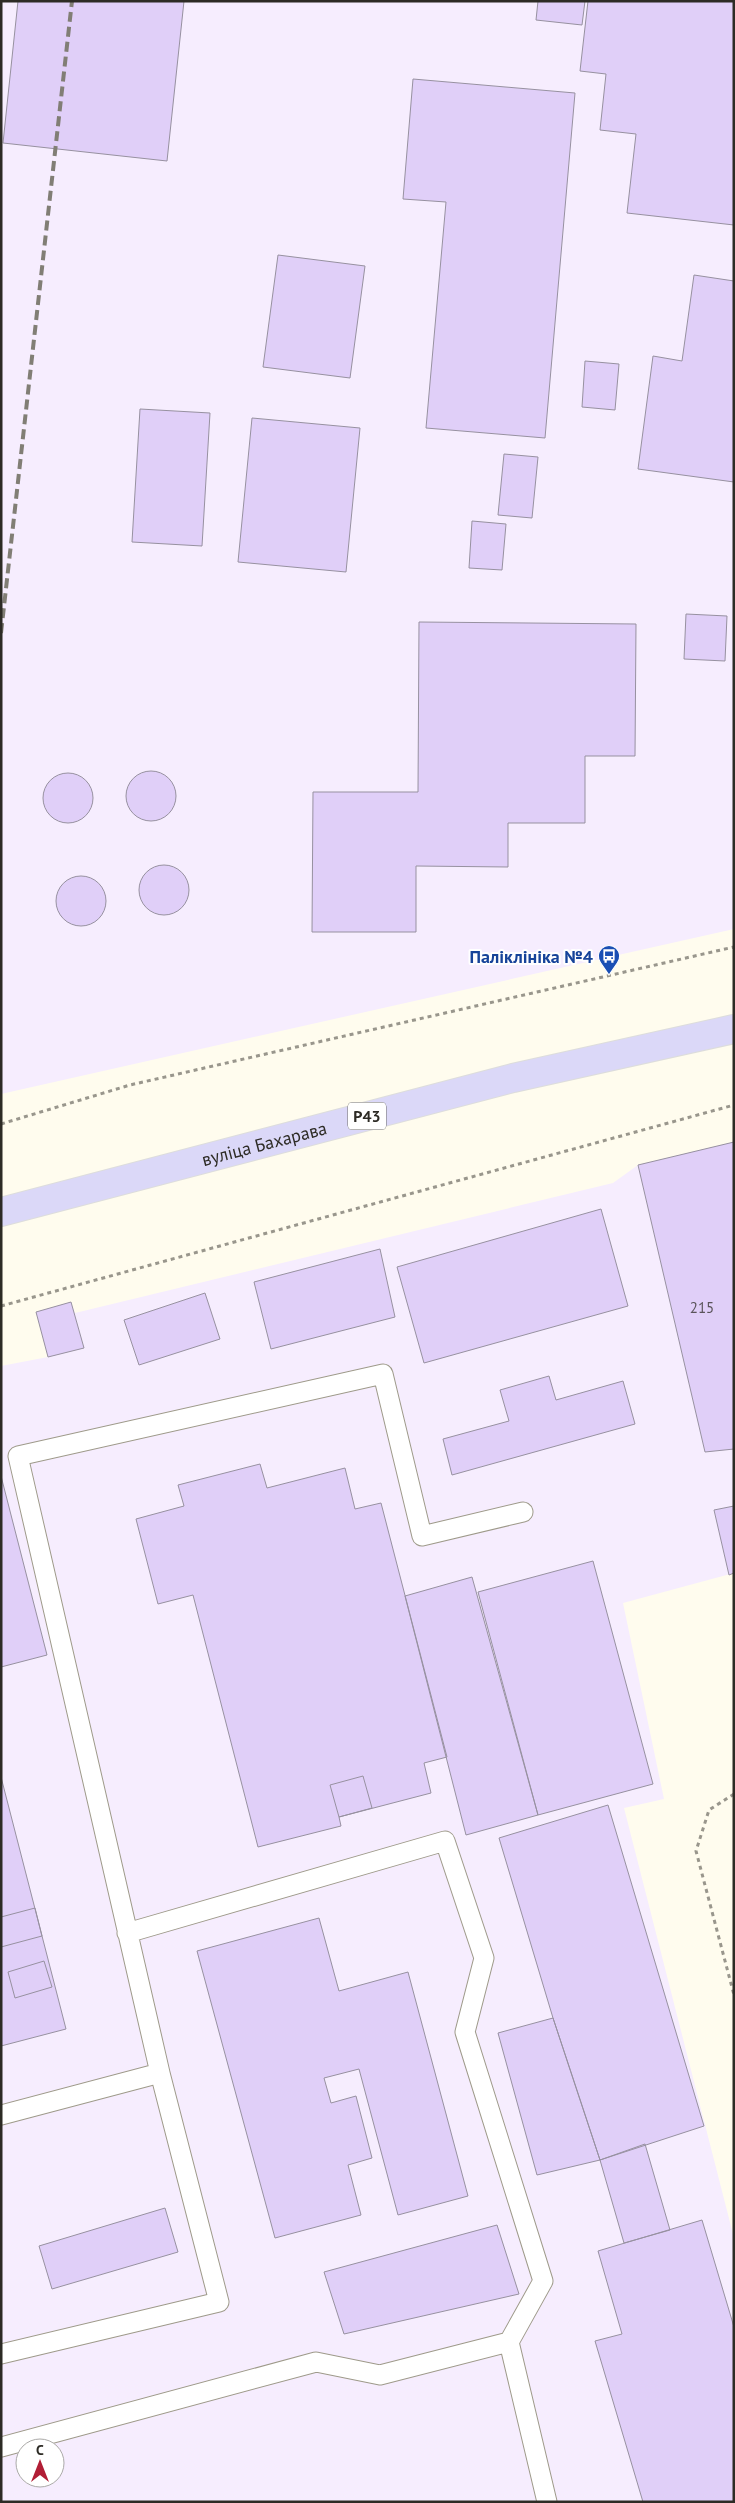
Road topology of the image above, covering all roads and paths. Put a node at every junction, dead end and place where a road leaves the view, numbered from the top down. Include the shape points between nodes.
1 (734, 947) edge
2 (734, 1029) edge
3 (734, 1105) edge
4 (1, 1124) edge
5 (1, 1212) edge
6 (1, 1306) edge
7 (523, 1512) dead end
8 (734, 1794) edge
9 (128, 1933) junction
10 (734, 1995) edge
11 (160, 2073) junction
12 (1, 2115) edge
13 (509, 2342) junction
14 (1, 2354) edge
15 (1, 2447) edge
16 (547, 2502) edge

1 - 4 path via 130,1085
2 - 5 main road, вуліца Бахарава / Р43 via 513,1078
3 - 6 path
7 - 9 lane via 422,1536 384,1374 18,1456
8 - 10 path via 709,1810 696,1851
9 - 11 lane
9 - 13 lane via 445,1841 484,1958 466,2032 544,2282
11 - 12 lane
11 - 14 lane via 219,2302
13 - 15 lane via 380,2375 316,2362
13 - 16 lane

